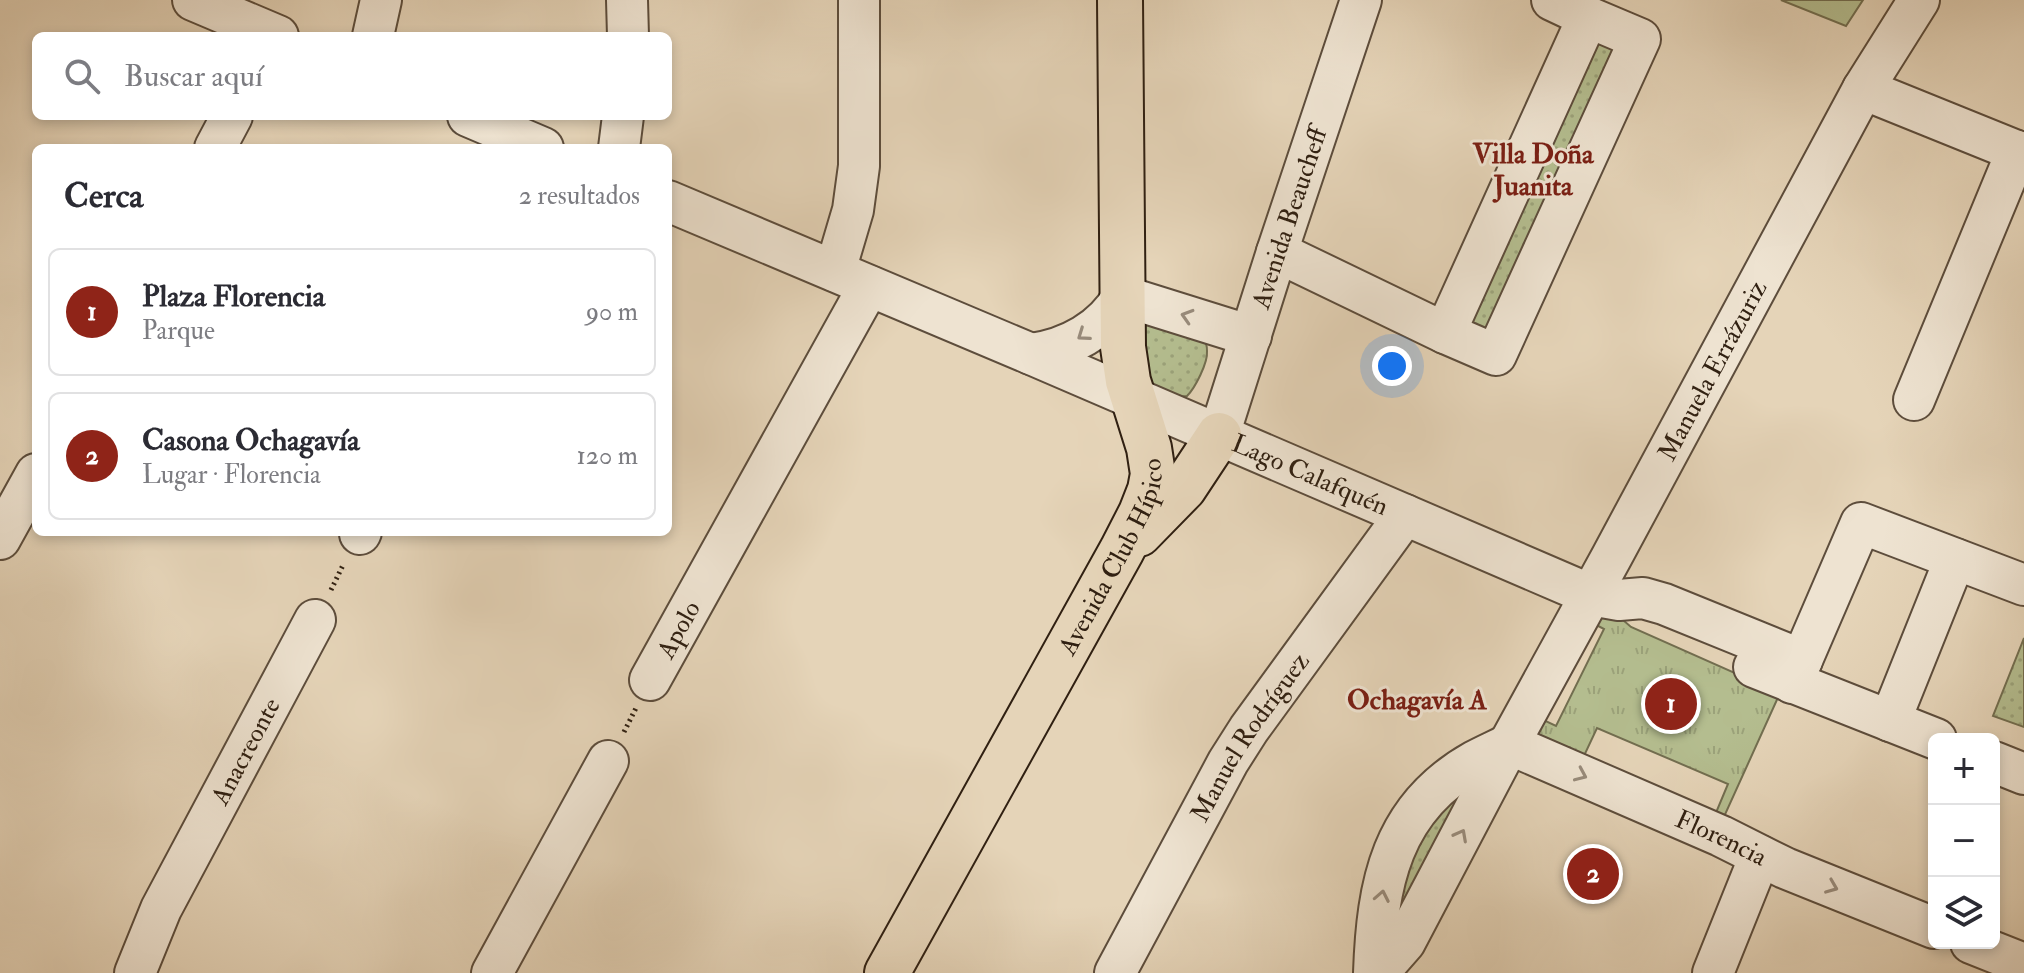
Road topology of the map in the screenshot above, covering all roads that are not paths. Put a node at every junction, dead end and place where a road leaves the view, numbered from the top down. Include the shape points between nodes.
1 (193, 0) edge
2 (381, 0) edge
3 (627, 0) edge
4 (859, 0) edge
5 (1120, 0) edge
6 (1361, 0) edge
7 (1552, 0) edge
8 (1919, 0) edge
9 (1588, 17) junction
10 (268, 32) edge
11 (374, 32) edge
12 (628, 32) edge
13 (1863, 89) junction
14 (230, 120) edge
15 (477, 120) edge
16 (622, 120) edge
17 (217, 144) edge
18 (534, 144) edge
19 (620, 144) edge
20 (2021, 152) edge
21 (672, 203) edge
22 (1277, 252) junction
23 (852, 279) junction
24 (1123, 296) junction
25 (1445, 333) junction
26 (1251, 336) junction
27 (1031, 354) junction
28 (1134, 398) junction
29 (1914, 400) dead end
30 (1219, 435) junction
31 (32, 481) edge
32 (1405, 515) junction
33 (0, 539) edge
34 (1122, 550) junction
35 (1955, 559) junction
36 (2024, 585) edge
37 (1605, 598) junction
38 (315, 620) road end
39 (1797, 671) junction
40 (650, 680) road end
41 (1890, 721) junction
42 (1928, 736) edge
43 (1509, 744) junction
44 (608, 761) road end
45 (2000, 764) edge
46 (2024, 774) edge
47 (1760, 856) junction
48 (1928, 926) edge
49 (1983, 949) edge
50 (2017, 966) edge
51 (135, 973) edge
52 (492, 973) edge
53 (887, 973) edge
54 (1115, 973) edge
55 (1376, 973) edge
56 (1713, 973) edge

1 - 10 street
2 - 11 street
3 - 12 street
4 - 23 street, Apolo via 859,166
5 - 24 main road, Avenida Club Hípico
6 - 22 street, Avenida Beaucheff
7 - 9 street
8 - 13 street, Manuela Errázuriz
9 - 25 street
9 - 25 street via 1640,39 1496,355
13 - 20 street
13 - 37 street, Manuela Errázuriz
14 - 17 street
15 - 18 street
16 - 19 street
20 - 29 street
21 - 23 street, Lago Calafquén
22 - 25 street
22 - 26 street, Avenida Beaucheff
23 - 27 street, Lago Calafquén
23 - 40 street, Apolo
26 -> 24 street
24 -> 27 street via 1103,321 1077,340
24 - 28 main road, Avenida Club Hípico via 1124,360
26 - 30 street, Avenida Beaucheff
27 - 28 street, Lago Calafquén
28 - 30 street, Lago Calafquén
28 - 34 main road, Avenida Club Hípico via 1153,474 1146,502
30 - 32 street, Lago Calafquén
30 - 34 main road via 1184,488
31 - 33 street
32 - 37 street, Lago Calafquén
32 - 54 street, Manuel Rodríguez via 1228,762
34 - 53 main road, Avenida Club Hípico
35 - 36 street
35 - 39 street via 1861,523
35 - 41 street
37 - 39 street, Lago Calafquén via 1633,618
37 - 43 street, Manuela Errázuriz
38 - 51 street, Anacreonte via 161,909
39 - 41 street, Lago Calafquén
41 - 42 street, Lago Calafquén
43 -> 47 street, Florencia
55 -> 43 street, Manuela Errázuriz via 1405,942
55 -> 43 street, Manuela Errázuriz via 1383,887 1405,827 1455,774
44 - 52 street
45 - 46 street
47 -> 48 street, Florencia
47 - 56 street
49 - 50 street

